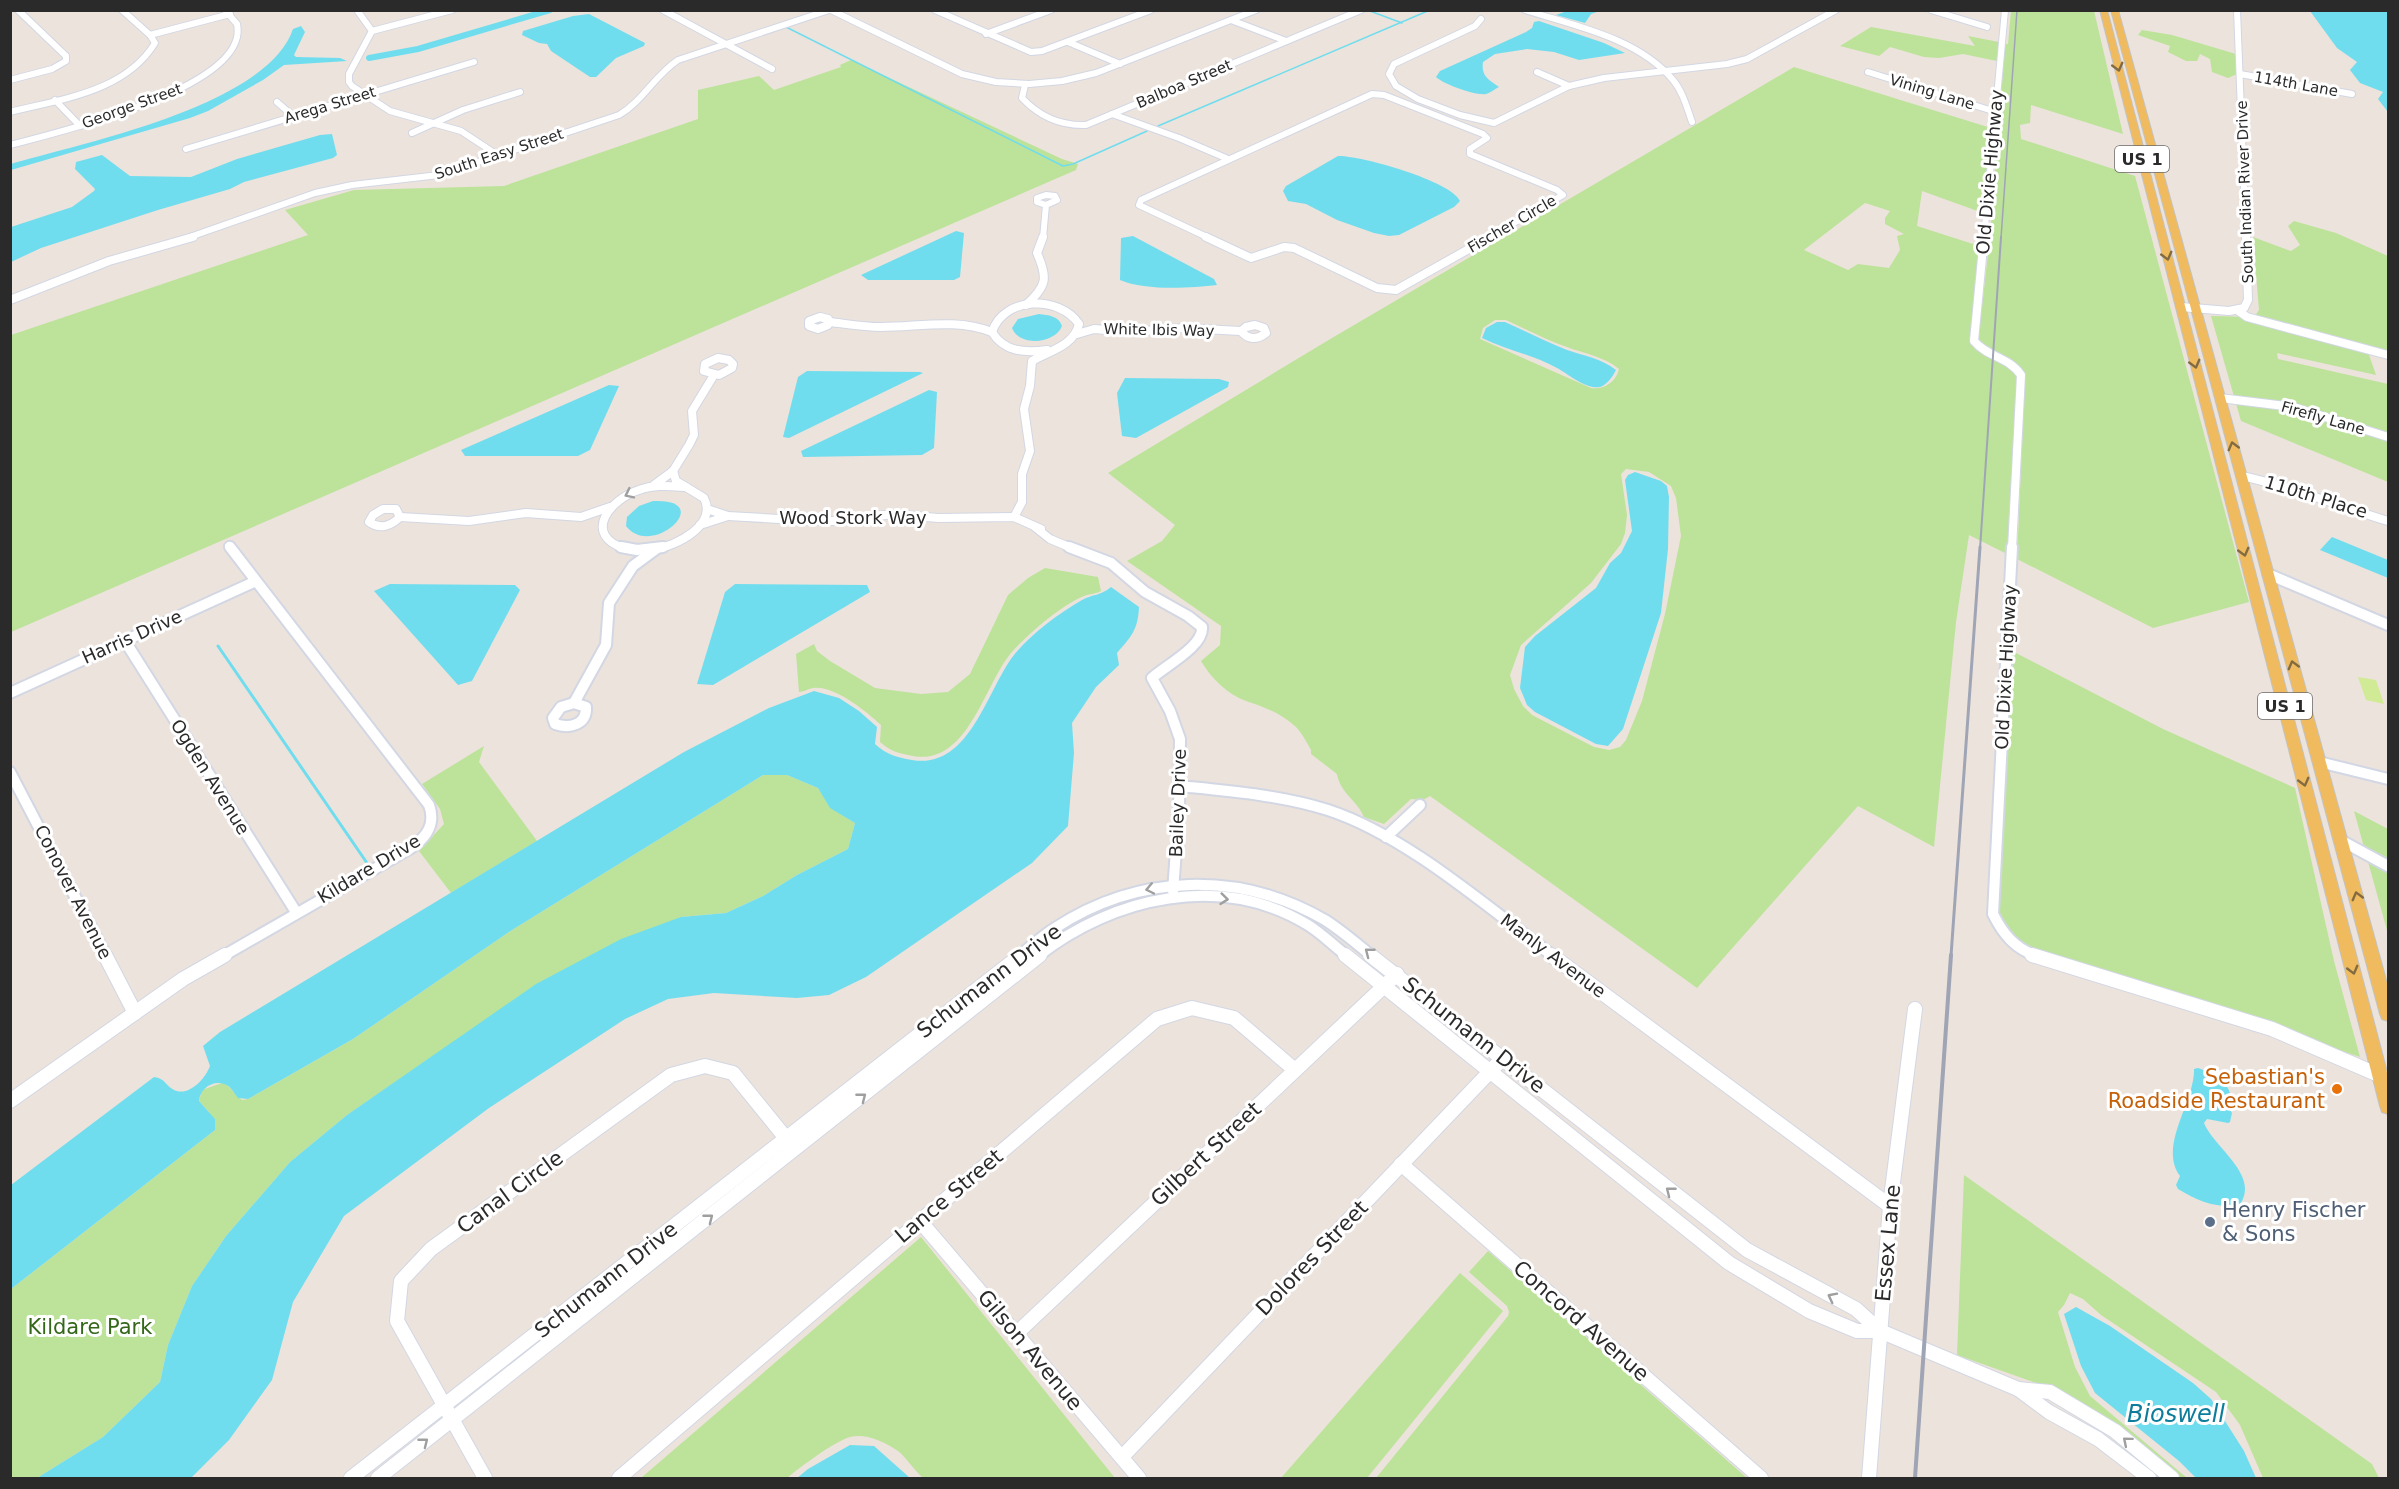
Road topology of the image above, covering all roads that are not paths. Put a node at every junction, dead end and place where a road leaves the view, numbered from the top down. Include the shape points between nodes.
1 (18, 10) edge
2 (122, 10) edge
3 (357, 10) edge
4 (452, 10) edge
5 (663, 10) edge
6 (830, 10) edge
7 (949, 10) edge
8 (1050, 10) edge
9 (1151, 10) edge
10 (1256, 10) edge
11 (1361, 10) edge
12 (1525, 10) edge
13 (1836, 10) edge
14 (1931, 10) edge
15 (2005, 10) edge
16 (2103, 10) edge
17 (2237, 10) edge
18 (228, 12) edge
19 (938, 12) edge
20 (2113, 13) edge
21 (1481, 19) dead end
22 (1231, 20) junction
23 (2003, 30) junction
24 (372, 31) junction
25 (986, 34) junction
26 (150, 35) junction
27 (1068, 42) junction
28 (1286, 42) junction
29 (726, 44) junction
30 (474, 62) dead end
31 (1120, 64) junction
32 (772, 69) dead end
33 (1664, 71) junction
34 (1537, 72) dead end
35 (1868, 72) dead end
36 (2241, 74) junction
37 (10, 80) edge
38 (1025, 85) junction
39 (1569, 86) junction
40 (520, 92) dead end
41 (2352, 94) dead end
42 (363, 95) junction
43 (55, 100) junction
44 (277, 102) dead end
45 (10, 112) edge
46 (1996, 112) junction
47 (1112, 114) junction
48 (2131, 115) junction
49 (293, 116) junction
50 (1692, 122) dead end
51 (436, 123) junction
52 (2145, 123) junction
53 (80, 126) junction
54 (2133, 126) junction
55 (412, 133) dead end
56 (2148, 133) junction
57 (10, 145) edge
58 (186, 149) dead end
59 (499, 156) junction
60 (1228, 159) junction
61 (1046, 205) dead end
62 (1038, 295) junction
63 (10, 300) edge
64 (1047, 304) junction
65 (1026, 305) junction
66 (2181, 307) junction
67 (2196, 309) junction
68 (2237, 310) junction
69 (994, 321) junction
70 (830, 322) dead end
71 (1078, 322) junction
72 (976, 326) junction
73 (1094, 329) junction
74 (1242, 331) dead end
75 (992, 332) junction
76 (1077, 334) junction
77 (1023, 351) junction
78 (1047, 351) junction
79 (2388, 355) edge
80 (1032, 361) junction
81 (714, 375) dead end
82 (2220, 398) junction
83 (2388, 437) edge
84 (673, 471) junction
85 (2242, 476) junction
86 (652, 486) junction
87 (686, 487) junction
88 (2228, 490) junction
89 (2249, 502) junction
90 (610, 507) junction
91 (707, 509) junction
92 (728, 516) junction
93 (400, 517) dead end
94 (581, 517) junction
95 (1014, 517) junction
96 (2388, 521) edge
97 (700, 525) junction
98 (602, 526) junction
99 (229, 546) dead end
100 (625, 549) junction
101 (656, 549) junction
102 (633, 566) junction
103 (2268, 574) junction
104 (255, 582) junction
105 (2388, 625) edge
106 (125, 641) junction
107 (10, 693) edge
108 (574, 703) dead end
109 (2294, 742) junction
110 (2319, 762) junction
111 (10, 772) edge
112 (2388, 779) edge
113 (1179, 786) junction
114 (1420, 805) dead end
115 (1386, 837) junction
116 (2342, 841) junction
117 (2388, 866) edge
118 (1174, 891) junction
119 (296, 912) junction
120 (1397, 974) junction
121 (1385, 985) junction
122 (1915, 1009) dead end
123 (135, 1012) junction
124 (2388, 1014) edge
125 (1503, 1058) junction
126 (1295, 1070) junction
127 (1490, 1071) junction
128 (2384, 1077) edge
129 (10, 1101) edge
130 (2388, 1106) edge
131 (787, 1138) junction
132 (1617, 1149) junction
133 (796, 1150) junction
134 (1401, 1164) junction
135 (1606, 1164) junction
136 (1890, 1206) junction
137 (920, 1221) junction
138 (1741, 1246) junction
139 (1729, 1263) junction
140 (1880, 1331) junction
141 (1016, 1334) junction
142 (2018, 1389) junction
143 (445, 1406) junction
144 (452, 1420) junction
145 (1122, 1457) junction
146 (351, 1479) edge
147 (378, 1479) edge
148 (485, 1479) edge
149 (619, 1479) edge
150 (1139, 1479) edge
151 (1761, 1479) edge
152 (1869, 1479) edge
153 (2149, 1479) edge
154 (2172, 1479) edge

1 - 37 street via 66,56 66,61 52,69
2 - 26 street
3 - 24 street
4 - 24 street
5 - 29 street
6 - 29 street, South Easy Street
6 - 38 street via 962,74
7 - 19 street
8 - 25 street
9 - 27 street
10 - 22 street
11 - 28 street, Balboa Street
12 - 33 street via 1617,42
13 - 33 street via 1747,59
14 - 23 street via 1965,24
15 - 23 street, Old Dixie Highway
16 -> 48 main road, US 1
17 - 36 street, South Indian River Drive
18 - 26 street
18 - 53 street, George Street via 240,32 235,46 203,77 128,111
19 - 25 street
20 - 52 main road, US 1
21 - 39 street via 1475,26 1394,64 1389,74 1394,84 1412,96 1487,123 1499,121
22 - 28 street
22 - 31 street
23 - 46 street, Old Dixie Highway
24 - 42 street via 349,74 349,82
25 - 27 street via 1031,52
26 - 43 street via 155,44 136,69 115,81
27 - 31 street
28 - 47 street, Balboa Street
29 - 32 street
29 - 59 street, South Easy Street via 668,65 644,98 629,111
30 - 42 street, Arega Street
31 - 38 street via 1071,80
33 - 39 street
33 - 50 street via 1681,92
34 - 39 street
35 - 46 street, Vining Lane
36 - 41 street, 114th Lane
36 - 68 street, South Indian River Drive via 2248,300 2244,308
38 - 47 street, Balboa Street via 1022,98 1029,107 1065,124 1086,125
40 - 51 street
42 - 49 street, Arega Street
42 - 51 street via 390,111
43 - 45 street
43 - 53 street
44 - 49 street
46 - 128 street, Old Dixie Highway via 1974,341 1981,350 2012,364 2021,375 1993,914 2002,932 2023,952 2272,1029
47 - 60 street
48 - 52 main road
48 - 54 main road, US 1
49 - 58 street, Arega Street
51 - 55 street
51 - 59 street via 461,131
52 - 56 main road, US 1
53 - 57 street, George Street
54 - 56 main road
54 -> 66 main road, US 1
56 - 67 main road, US 1
59 - 63 street, South Easy Street via 439,175 315,193 215,230 109,261
60 - 60 street, Fischer Circle via 1378,94 1483,134 1486,138 1470,149 1470,154 1563,195 1396,290 1386,290 1294,248 1284,247 1251,258 1139,205 1141,200
61 - 62 street via 1044,235 1037,253 1046,276
62 - 64 street
62 - 65 street
64 - 65 street
64 - 71 street via 1069,311
65 - 69 street via 1007,311
66 - 67 street, South Indian River Drive
66 -> 88 main road, US 1
67 - 68 street, South Indian River Drive
67 - 82 main road, US 1
68 - 79 street via 2247,317
69 - 72 street
69 - 75 street
70 - 72 street via 880,327 928,322
71 - 73 street
71 - 76 street
72 - 75 street
73 - 74 street, White Ibis Way
73 - 76 street, White Ibis Way
75 - 77 street via 1001,344
76 - 78 street, White Ibis Way via 1062,346
77 - 78 street
77 - 80 street
78 - 80 street, White Ibis Way
80 - 95 street via 1024,409 1030,451 1022,474 1022,502
81 - 84 street via 692,411 694,435
82 - 83 street, Firefly Lane via 2293,407
85 -> 82 main road, US 1
84 - 86 street
84 - 87 street via 676,481
85 - 89 main road, US 1
85 - 96 street, 110th Place
86 - 87 street
86 -> 90 street via 628,494
87 - 91 street via 699,492
88 - 89 main road
88 -> 109 main road, US 1
89 - 103 main road, US 1
90 - 94 street
90 - 98 street
91 - 92 street, Wood Stork Way
91 - 97 street
92 - 95 street, Wood Stork Way via 840,521 893,514
92 - 97 street, Wood Stork Way
93 - 94 street via 469,521 526,513
94 - 98 street
95 - 113 street, Bailey Drive via 1042,535 1115,565 1146,592 1201,625 1203,635 1198,644 1152,678 1180,739
97 - 101 street via 684,539
98 - 100 street via 608,543
99 - 104 street, Kildare Drive
100 - 101 street
100 - 102 street
101 - 102 street
102 - 108 street via 609,603 606,645
103 - 105 street
110 -> 103 main road, US 1
104 - 106 street, Harris Drive
104 - 119 street, Kildare Drive via 429,805 433,816 429,830 416,845
106 - 107 street, Harris Drive
106 - 119 street, Ogden Avenue
109 - 110 main road
109 -> 128 main road, US 1
110 - 112 street
110 - 116 main road, US 1
111 - 123 street, Conover Avenue
113 - 115 street, Manly Avenue via 1265,795 1318,807
113 - 118 street, Bailey Drive
114 - 115 street
115 - 136 street, Manly Avenue via 1409,849
116 - 117 street
124 -> 116 main road, US 1
120 -> 118 street, Schumann Drive via 1328,921 1280,897 1224,886
118 -> 121 street, Schumann Drive via 1262,905 1308,925
118 -> 131 street, Schumann Drive via 1126,894 1055,927
133 -> 118 street, Schumann Drive via 1064,936 1100,917
119 - 123 street, Kildare Drive
120 - 121 street, Gilbert Street
120 - 125 street, Schumann Drive
121 - 126 street, Gilbert Street
121 - 127 street, Schumann Drive
122 - 136 street, Essex Lane
123 - 129 street, Kildare Drive
125 - 127 street, Dolores Street
125 - 132 street, Schumann Drive
126 - 137 street, Lance Street via 1234,1018 1192,1008 1157,1019
126 - 141 street, Gilbert Street
127 - 134 street, Dolores Street
127 - 135 street, Schumann Drive
128 - 130 main road, US 1
131 - 133 street, Canal Circle
131 - 143 street, Schumann Drive
131 - 143 street, Canal Circle via 733,1073 705,1066 671,1075 431,1249 401,1281 397,1321
132 - 135 street
138 -> 132 street, Schumann Drive
144 -> 133 street, Schumann Drive
134 - 145 street, Dolores Street
134 - 151 street, Concord Avenue
135 - 139 street, Schumann Drive
136 - 140 street, Essex Lane
137 - 141 street, Gilson Avenue
137 - 149 street, Lance Street
138 - 139 street
140 -> 138 street, Schumann Drive via 1856,1309
139 - 140 street, Schumann Drive via 1809,1311 1857,1330
140 - 142 street, Schumann Drive
140 - 152 street, Essex Lane
141 - 145 street, Gilson Avenue
142 - 153 street, Schumann Drive via 2049,1412 2098,1439
154 -> 142 street, Schumann Drive via 2115,1431 2050,1392
143 - 144 street, Canal Circle
143 - 146 street, Schumann Drive
147 -> 144 street, Schumann Drive
144 - 148 street, Canal Circle
145 - 150 street, Gilson Avenue

